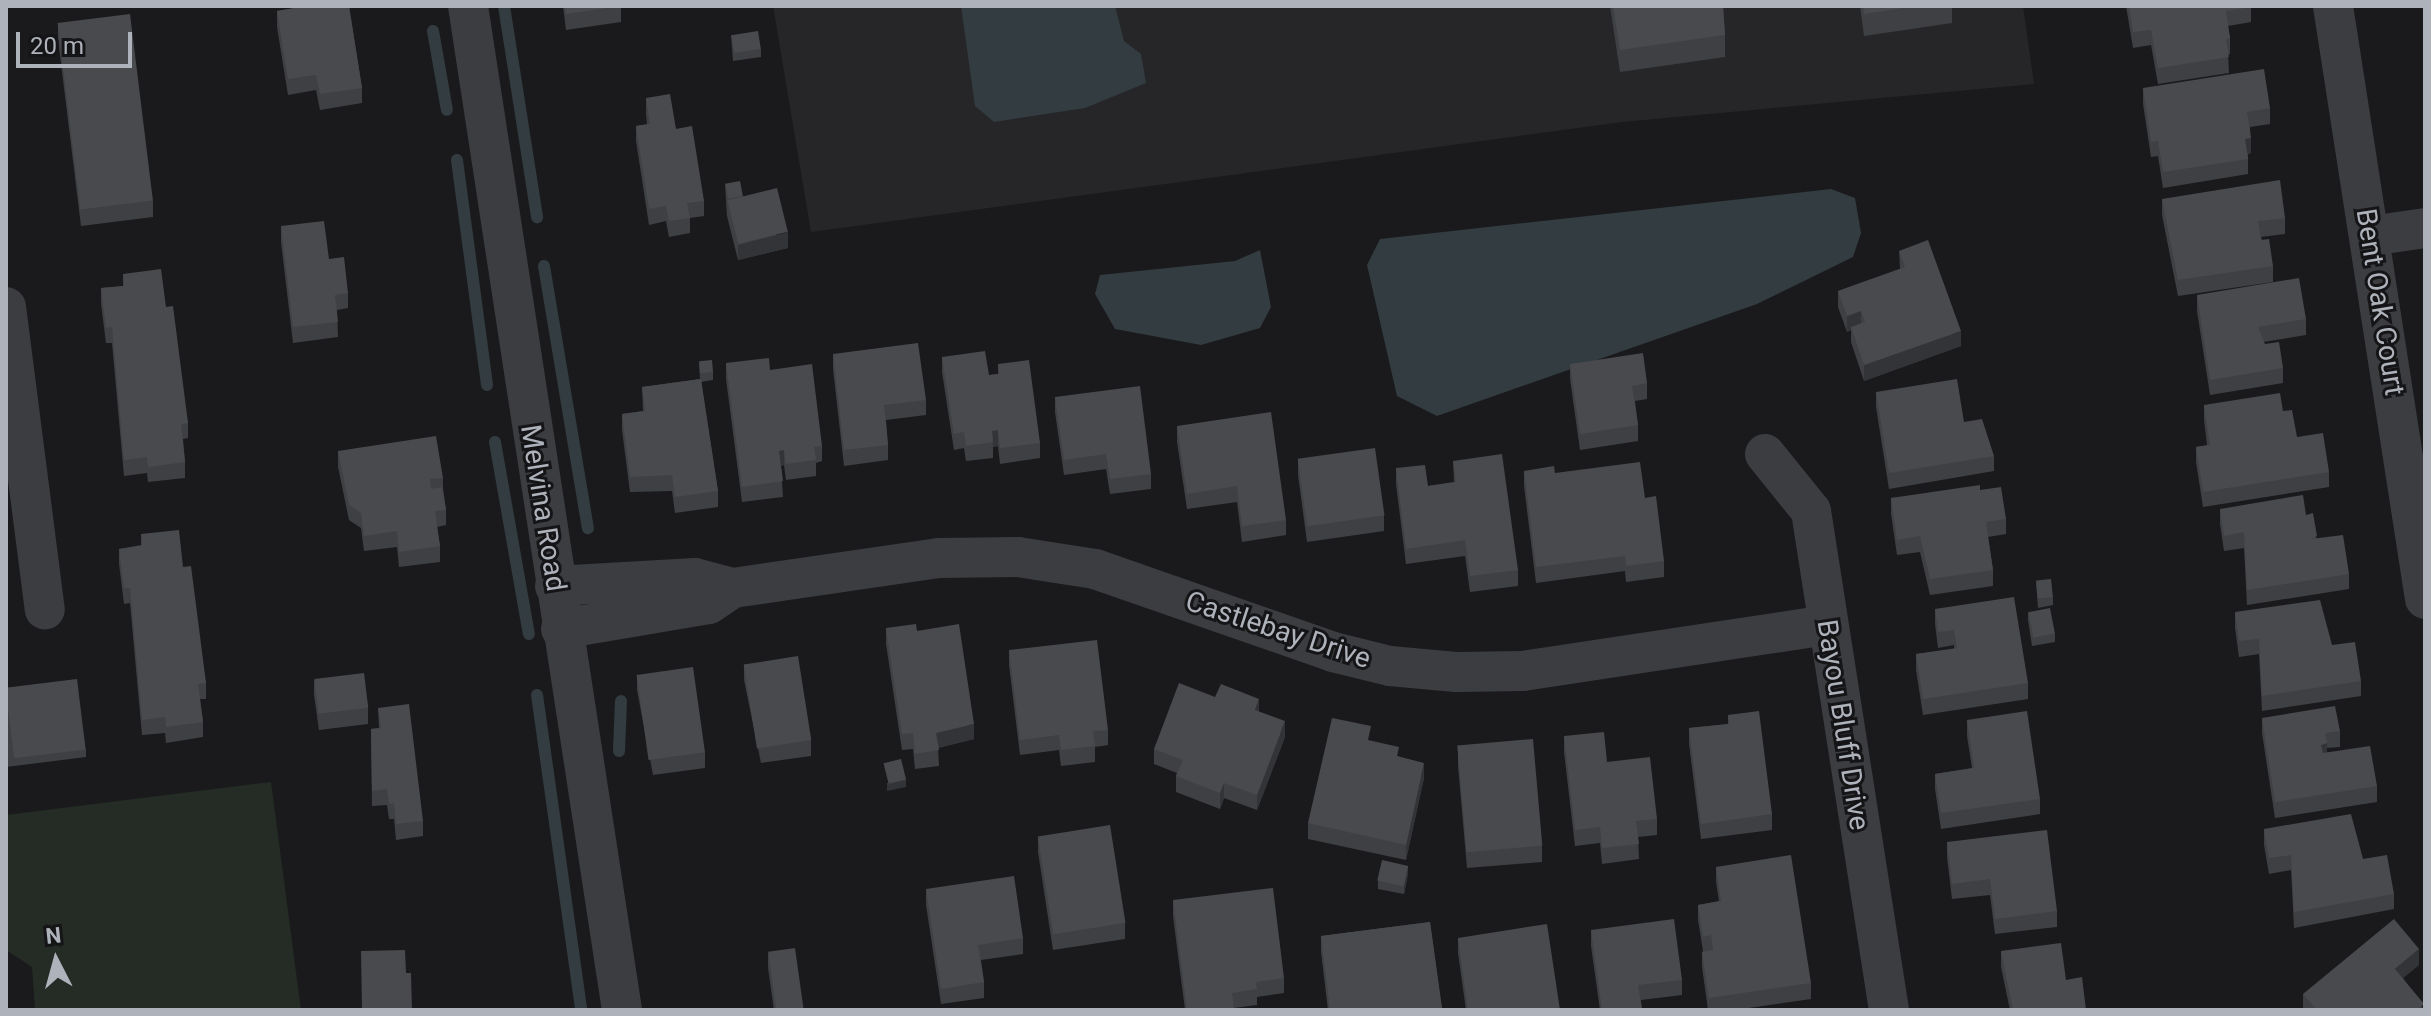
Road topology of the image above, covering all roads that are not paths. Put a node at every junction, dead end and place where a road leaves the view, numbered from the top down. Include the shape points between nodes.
1 (468, 6) edge
2 (2333, 6) edge
3 (2425, 228) edge
4 (2370, 236) junction
5 (6, 307) edge
6 (10, 362) edge
7 (1765, 454) dead end
8 (555, 586) junction
9 (733, 588) junction
10 (2425, 599) edge
11 (45, 610) dead end
12 (1827, 625) junction
13 (561, 629) junction
14 (622, 1010) edge
15 (1889, 1010) edge

1 - 8 street, Melvina Road
2 - 4 street, Bent Oak Court
3 - 4 street
4 - 10 street, Bent Oak Court
5 - 6 street
6 - 11 street
7 - 12 street, Bayou Bluff Drive via 1811,511
8 - 9 street, Castlebay Drive via 695,578
8 - 13 street, Melvina Road
9 - 12 street, Castlebay Drive via 939,558 1018,557 1095,569 1333,652 1390,666 1456,672 1523,671
9 - 13 street, Castlebay Drive via 709,604
12 - 15 street, Bayou Bluff Drive
13 - 14 street, Melvina Road

